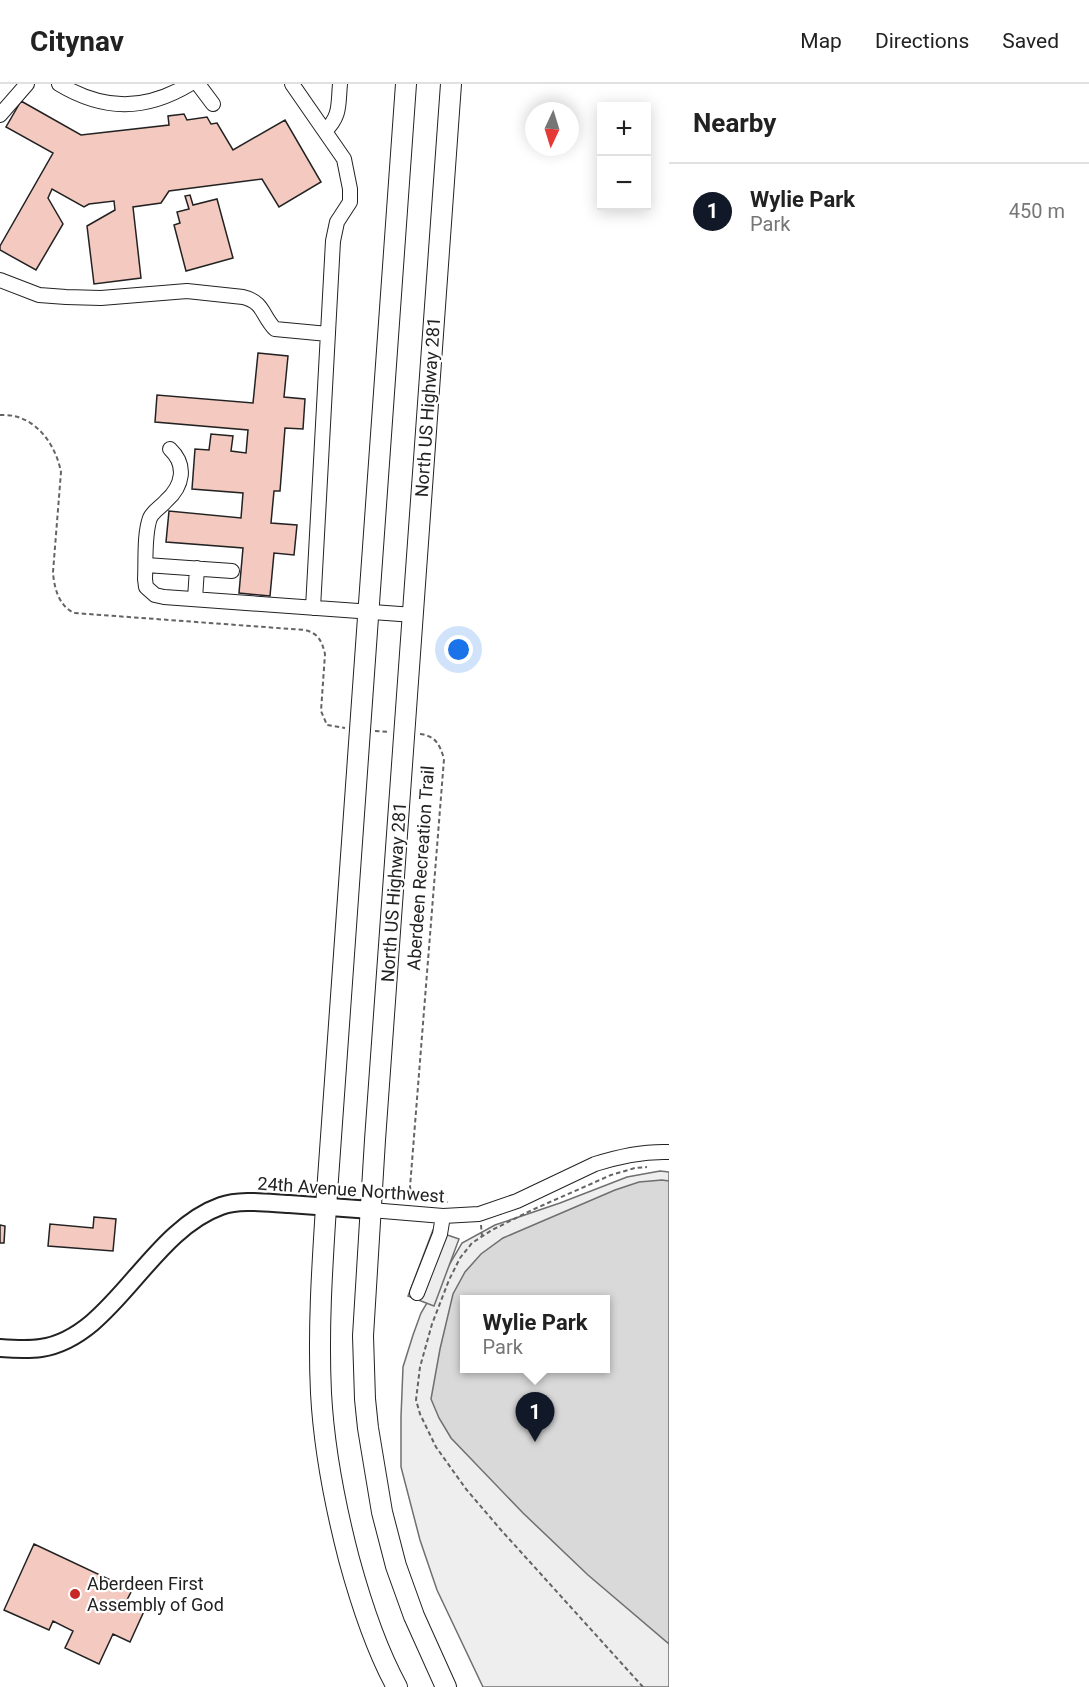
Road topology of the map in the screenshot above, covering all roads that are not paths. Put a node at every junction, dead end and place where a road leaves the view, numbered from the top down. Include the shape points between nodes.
1 (27, 84) edge
2 (59, 84) edge
3 (190, 84) edge
4 (198, 84) edge
5 (292, 84) edge
6 (340, 84) edge
7 (406, 84) edge
8 (451, 84) edge
9 (213, 104) dead end
10 (0, 115) edge
11 (326, 131) junction
12 (0, 280) edge
13 (328, 334) junction
14 (170, 448) dead end
15 (146, 565) junction
16 (197, 568) junction
17 (232, 571) dead end
18 (195, 599) junction
19 (313, 608) junction
20 (369, 612) junction
21 (414, 615) junction
22 (669, 1152) edge
23 (326, 1206) junction
24 (371, 1210) junction
25 (443, 1216) junction
26 (417, 1293) dead end
27 (0, 1348) edge
28 (397, 1687) edge
29 (446, 1687) edge

1 - 10 street
2 - 3 street via 93,100 120,105 150,102
4 - 9 street
5 - 11 street
6 - 11 street via 337,118
7 - 20 highway
8 - 21 highway, North US Highway 281
11 - 13 street via 344,159 350,189 350,202 334,231
12 - 13 street via 39,295 66,297 188,291 250,298 258,303 275,329
13 - 19 street
14 - 15 street via 182,469 180,483 151,516
15 - 16 street
15 - 18 street via 146,586 155,595
16 - 17 street
16 - 18 street
18 - 19 street
19 - 20 street
20 - 21 street
20 - 23 highway
21 - 24 highway, North US Highway 281
22 - 25 street, 24th Avenue Northwest via 640,1152 609,1159 517,1201 479,1214
23 - 24 main road, 24th Avenue Northwest
23 - 27 main road, 24th Avenue Northwest via 257,1202 223,1205 206,1212 176,1233 105,1311 69,1339 41,1348
23 - 28 highway via 319,1332 330,1475 356,1585
24 - 25 street, 24th Avenue Northwest
24 - 29 highway, North US Highway 281 via 363,1336 368,1428 396,1566
25 - 26 street

